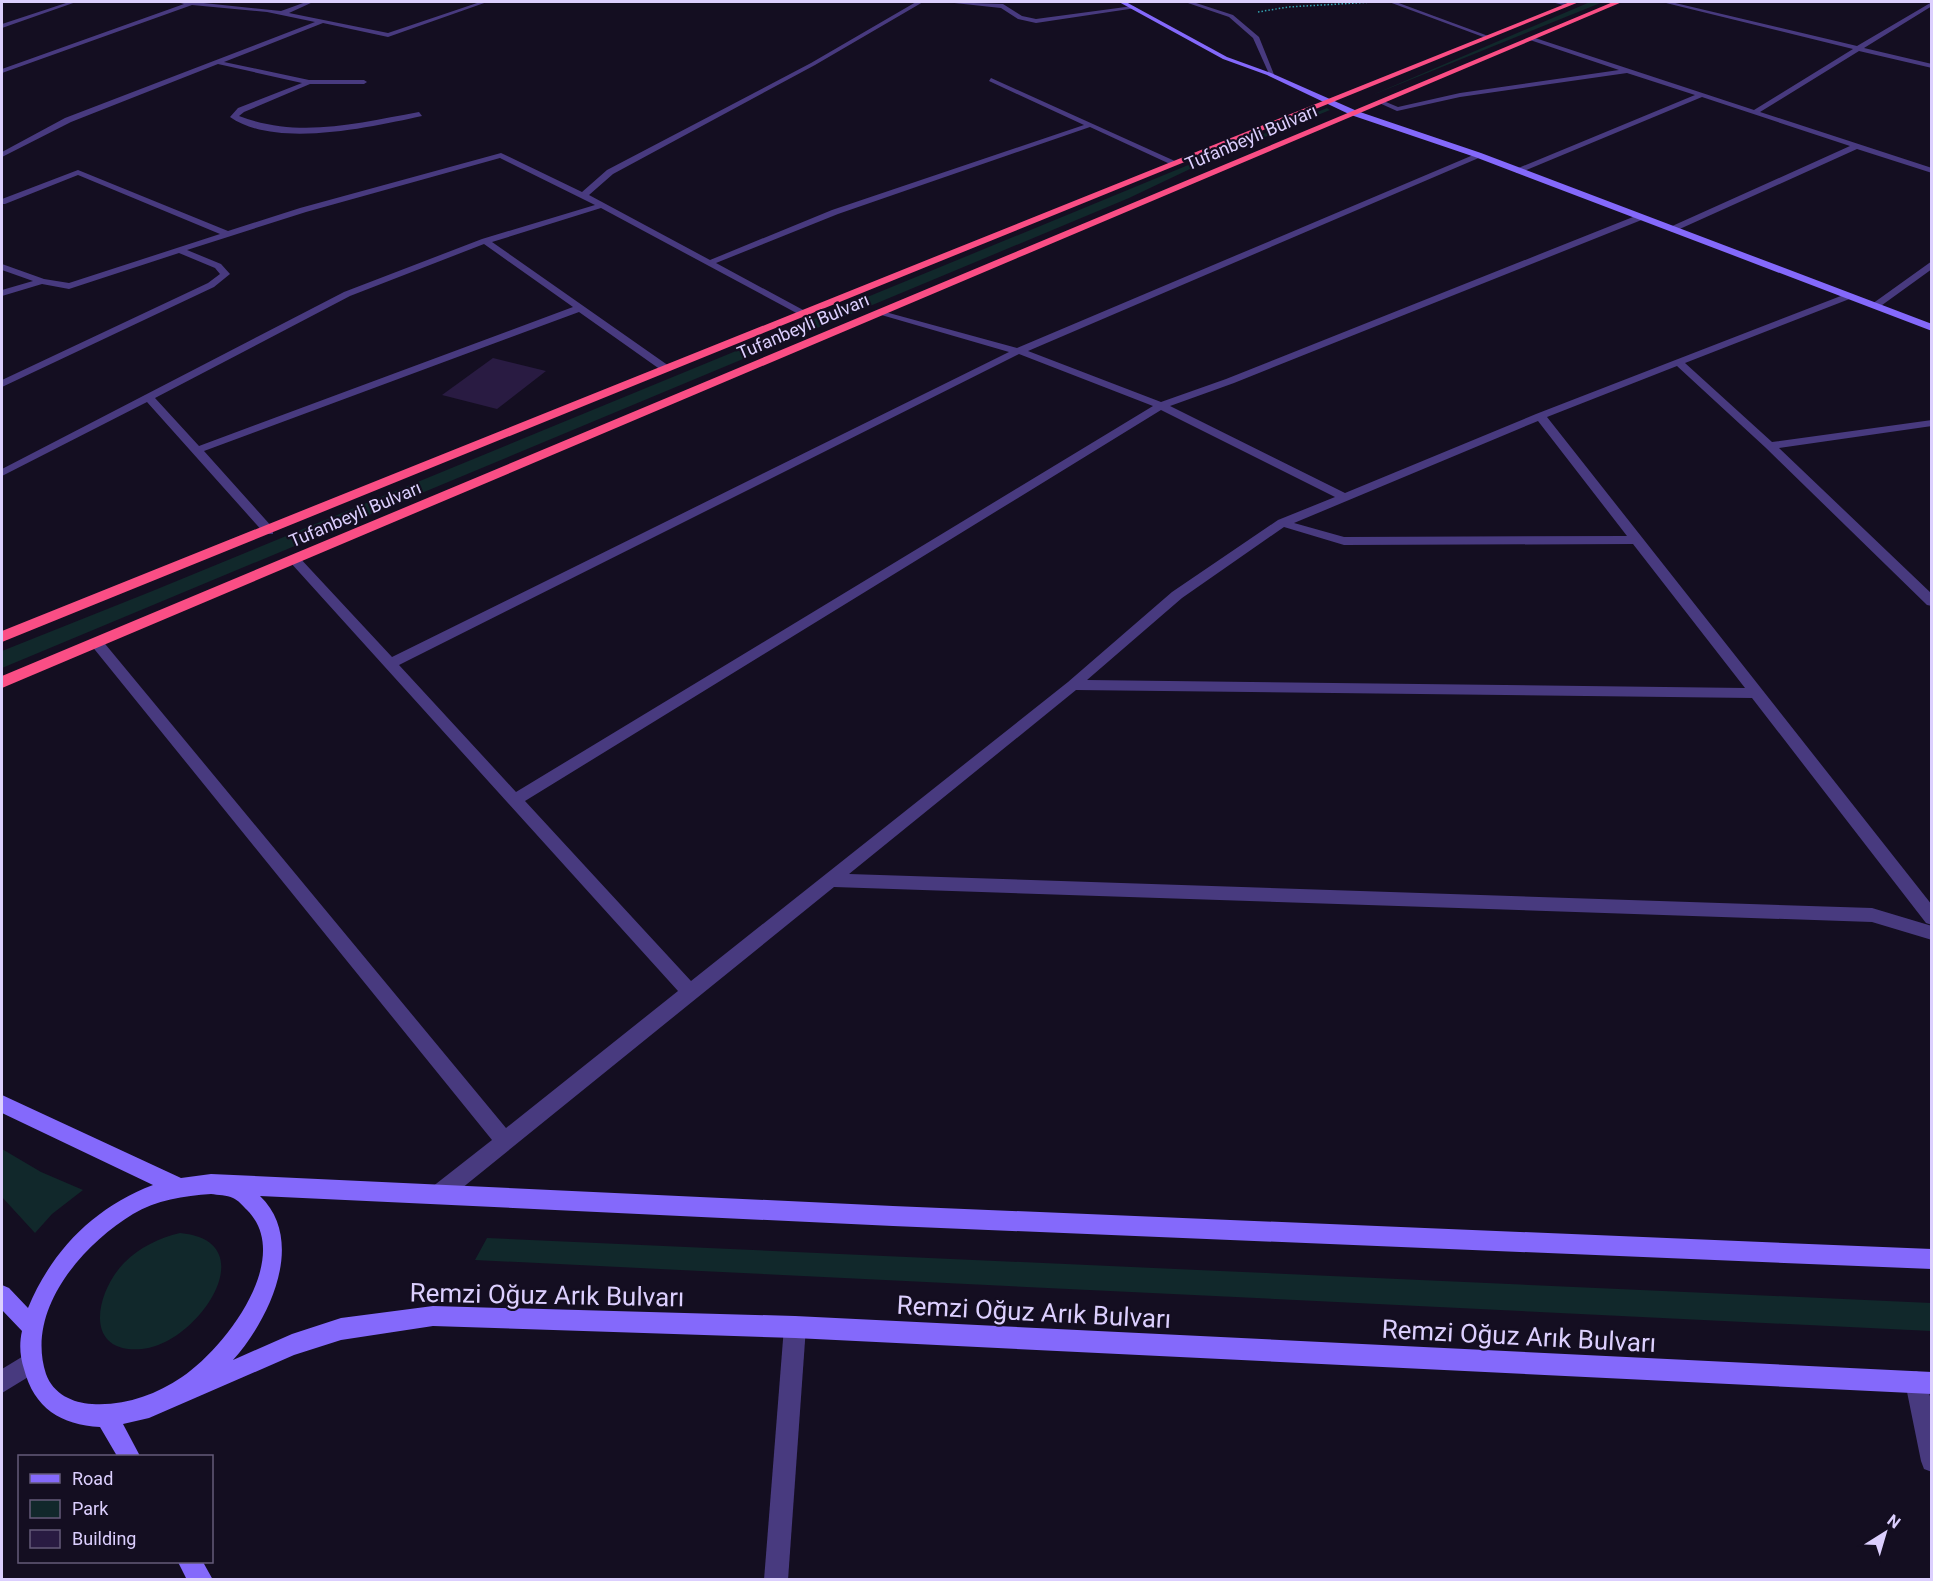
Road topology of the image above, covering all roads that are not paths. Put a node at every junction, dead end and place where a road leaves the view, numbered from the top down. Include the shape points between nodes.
1 (73, 2) edge
2 (180, 2) edge
3 (310, 2) edge
4 (484, 2) edge
5 (920, 2) edge
6 (948, 2) edge
7 (1122, 2) edge
8 (1188, 2) edge
9 (1392, 2) edge
10 (1554, 2) edge
11 (1618, 2) edge
12 (1665, 2) edge
13 (1571, 3) edge
14 (1932, 3) edge
15 (190, 4) junction
16 (1133, 8) junction
17 (281, 13) junction
18 (2, 15) edge
19 (22, 18) junction
20 (322, 21) junction
21 (2, 26) edge
22 (1488, 37) junction
23 (1532, 39) junction
24 (1856, 48) junction
25 (217, 62) junction
26 (1932, 66) edge
27 (2, 71) edge
28 (1629, 71) junction
29 (1274, 76) junction
30 (991, 80) dead end
31 (309, 82) junction
32 (364, 82) dead end
33 (1702, 95) junction
34 (1328, 100) junction
35 (1381, 102) junction
36 (1755, 112) junction
37 (1354, 113) junction
38 (419, 114) dead end
39 (1090, 125) junction
40 (1857, 146) junction
41 (2, 155) edge
42 (1478, 155) junction
43 (1173, 162) junction
44 (1519, 171) junction
45 (1932, 171) edge
46 (583, 196) junction
47 (3, 200) edge
48 (602, 205) junction
49 (1641, 217) junction
50 (1673, 230) junction
51 (229, 235) junction
52 (485, 242) junction
53 (181, 251) junction
54 (709, 263) junction
55 (1932, 264) edge
56 (2, 267) edge
57 (42, 281) junction
58 (2, 293) edge
59 (1849, 296) junction
60 (1875, 306) junction
61 (580, 308) junction
62 (881, 312) junction
63 (802, 313) junction
64 (1932, 328) edge
65 (1018, 351) junction
66 (1678, 362) junction
67 (666, 368) junction
68 (2, 384) edge
69 (149, 397) junction
70 (1161, 406) junction
71 (1540, 416) junction
72 (1932, 423) edge
73 (1770, 446) junction
74 (197, 450) junction
75 (2, 473) edge
76 (1344, 497) junction
77 (1282, 523) junction
78 (269, 531) junction
79 (1637, 540) junction
80 (294, 559) junction
81 (1932, 602) edge
82 (2, 637) edge
83 (96, 642) junction
84 (390, 664) junction
85 (2, 682) edge
86 (1073, 685) junction
87 (1756, 693) junction
88 (515, 800) junction
89 (832, 880) junction
90 (1932, 918) edge
91 (1932, 933) edge
92 (692, 993) junction
93 (2, 1104) edge
94 (505, 1141) junction
95 (211, 1184) junction
96 (177, 1186) junction
97 (439, 1194) junction
98 (1932, 1259) edge
99 (2, 1295) edge
100 (32, 1327) junction
101 (795, 1328) junction
102 (30, 1363) junction
103 (2, 1382) edge
104 (1924, 1383) edge
105 (149, 1407) junction
106 (107, 1417) junction
107 (128, 1455) edge
108 (1932, 1461) edge
109 (191, 1563) edge
110 (201, 1580) edge
111 (776, 1580) edge

1 - 19 street
2 - 15 street
3 - 17 street
4 - 20 street via 388,35
5 - 46 street via 610,172
6 - 16 street via 1003,6 1020,18 1036,21
7 - 16 main road
8 - 29 street via 1231,16 1256,37
9 - 22 street
10 - 13 street
11 - 23 highway, Tufanbeyli Bulvarı
12 - 24 street
13 - 22 highway, Tufanbeyli Bulvarı
14 - 24 street
15 - 17 street
15 - 27 street
16 - 29 main road via 1226,58
17 - 20 street
18 - 19 street
19 - 21 street
20 - 25 street
22 - 34 highway, Tufanbeyli Bulvarı
23 - 28 street
23 - 35 highway, Tufanbeyli Bulvarı
24 - 26 street
24 - 36 street
25 - 31 street
25 - 41 street via 68,120
28 - 33 street
28 - 35 street via 1460,95 1397,109
29 - 34 main road
30 - 39 street
31 - 32 street
31 - 38 street via 241,110 234,117 275,132 310,132
33 - 36 street
33 - 44 street
34 - 37 main road
34 - 43 highway, Tufanbeyli Bulvarı
35 - 37 highway, Tufanbeyli Bulvarı
36 - 40 street
37 - 42 main road
37 - 62 highway, Tufanbeyli Bulvarı
39 - 43 street
39 - 54 street via 835,212
40 - 45 street
40 - 50 street
42 - 44 main road
42 - 65 street
43 - 63 highway, Tufanbeyli Bulvarı
44 - 49 main road
46 - 48 street
46 - 51 street via 501,155 303,210
47 - 51 street via 78,172
48 - 52 street
48 - 54 street
49 - 50 main road
49 - 70 street
50 - 59 main road
51 - 53 street
52 - 61 street
52 - 69 street via 347,294
53 - 57 street via 69,286
53 - 68 street via 218,266 225,274 211,285
54 - 63 street
55 - 60 street
56 - 57 street
57 - 58 street
59 - 60 main road
59 - 66 street
60 - 64 main road
61 - 67 street
61 - 74 street
62 - 65 street
62 - 80 highway, Tufanbeyli Bulvarı
63 - 67 highway, Tufanbeyli Bulvarı
65 - 70 street
65 - 84 street
66 - 71 street
66 - 73 street
67 - 78 highway, Tufanbeyli Bulvarı
69 - 74 street
69 - 75 street
70 - 76 street
70 - 88 street
71 - 76 street
71 - 79 street
72 - 73 street
73 - 81 street
74 - 78 street
76 - 77 street
77 - 79 street via 1344,540
77 - 86 street via 1177,595
78 - 82 highway, Tufanbeyli Bulvarı
79 - 87 street
80 - 83 highway, Tufanbeyli Bulvarı
80 - 84 street
83 - 85 highway, Tufanbeyli Bulvarı
83 - 94 street
84 - 88 street
86 - 87 street
86 - 89 street
87 - 90 street
88 - 92 street
89 - 91 street via 1872,915
89 - 92 street
92 - 94 street
93 - 96 main road
94 - 97 street
95 - 96 main road
95 - 97 main road
95 - 105 main road via 241,1191 261,1210 272,1237 271,1272 256,1312 229,1350 192,1384
96 - 100 main road via 140,1199 103,1222 71,1253 46,1289
97 - 98 main road
99 - 100 main road
100 - 102 main road
101 - 104 main road, Remzi Oğuz Arık Bulvarı
101 - 105 main road, Remzi Oğuz Arık Bulvarı via 433,1316 385,1321 341,1329 292,1346
101 - 111 street
102 - 103 street
102 - 106 main road via 43,1393 70,1412
104 - 108 street
105 - 106 main road
106 - 107 main road
109 - 110 main road

